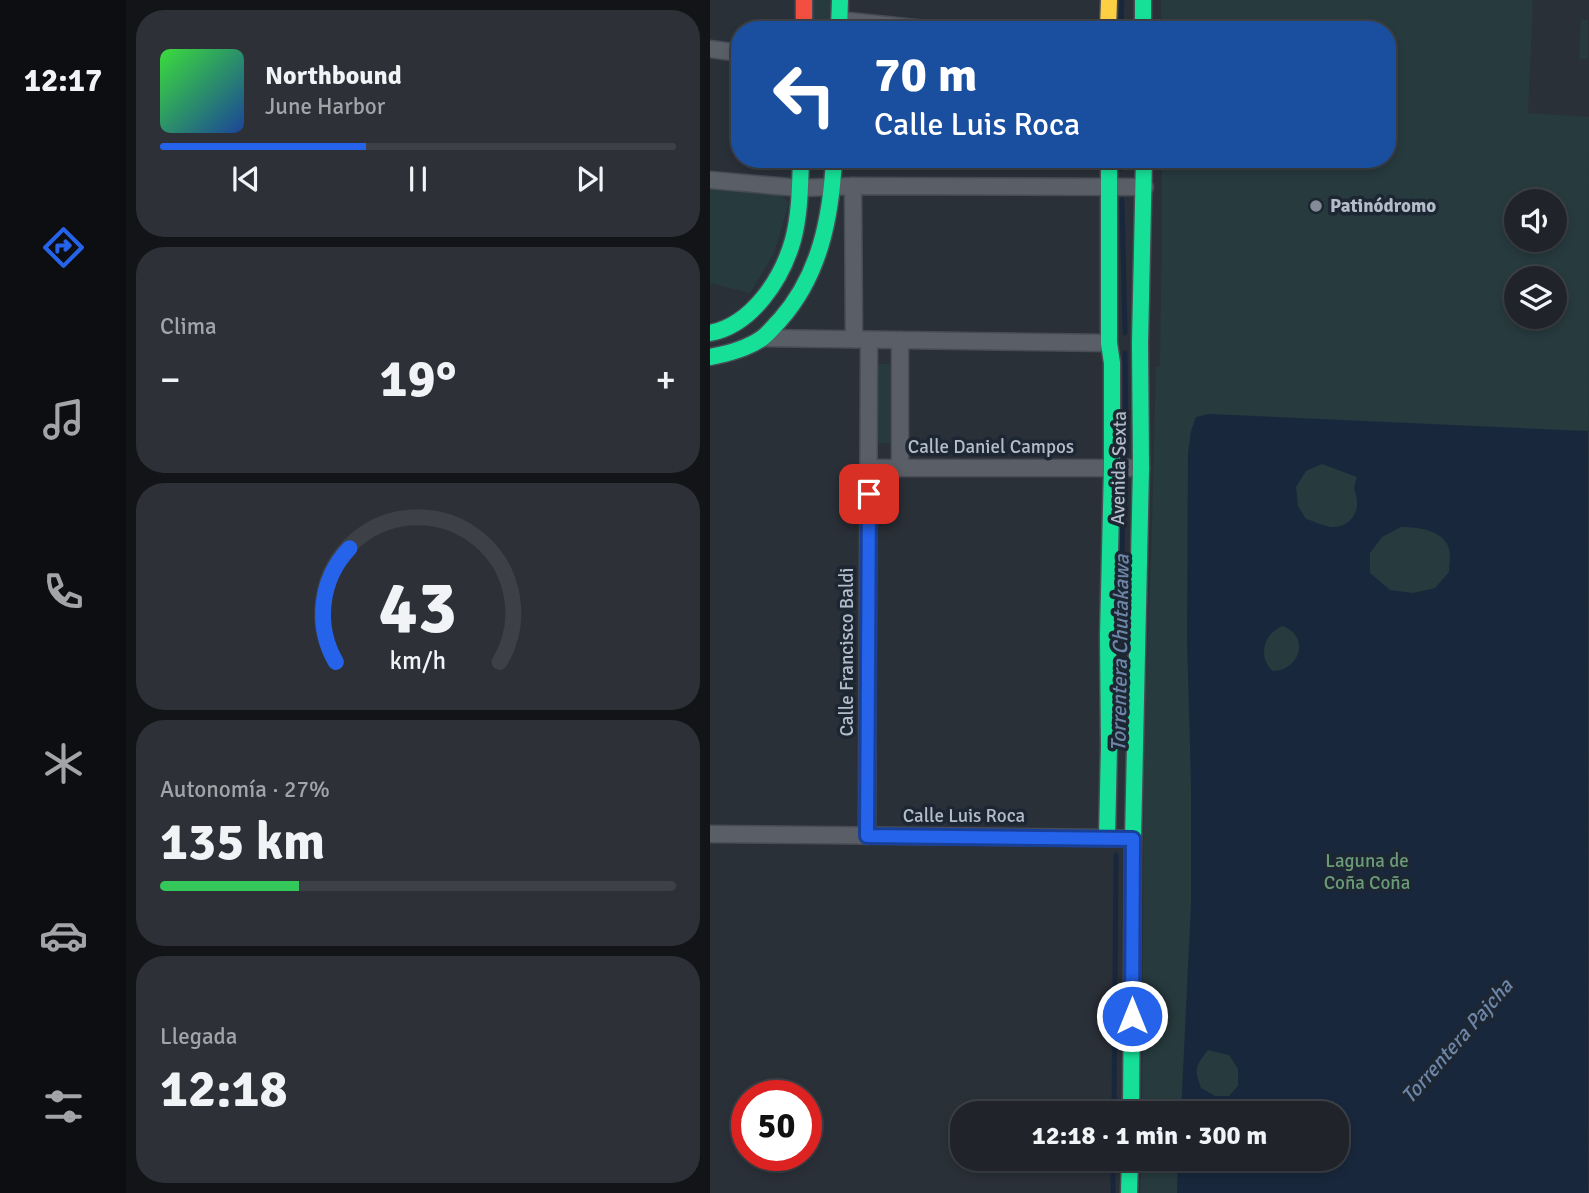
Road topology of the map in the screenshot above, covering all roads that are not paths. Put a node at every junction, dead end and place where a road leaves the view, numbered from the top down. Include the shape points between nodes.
1 (804, 0) edge
2 (840, 0) edge
3 (1109, 0) edge
4 (1143, 0) edge
5 (804, 21) edge
6 (839, 21) edge
7 (1108, 21) edge
8 (1143, 21) edge
9 (710, 49) edge
10 (731, 51) edge
11 (801, 168) edge
12 (834, 168) edge
13 (1113, 168) edge
14 (1138, 168) edge
15 (710, 180) edge
16 (853, 186) junction
17 (1124, 187) junction
18 (800, 188) junction
19 (833, 188) junction
20 (710, 333) edge
21 (762, 338) junction
22 (861, 340) junction
23 (900, 340) junction
24 (1109, 343) junction
25 (710, 357) edge
26 (869, 468) junction
27 (900, 468) junction
28 (1125, 468) junction
29 (710, 834) edge
30 (867, 836) junction
31 (1107, 838) junction
32 (1133, 839) junction
33 (1131, 1101) edge
34 (1130, 1171) edge
35 (1129, 1193) edge

1 - 5 main road
2 - 6 main road
3 - 7 main road
4 - 8 main road
9 - 10 street
11 - 18 main road
12 - 19 main road
13 - 17 main road, Avenida Sexta
14 - 17 main road, Avenida Sexta
15 - 18 street
16 - 17 street
16 - 19 street
16 - 22 street, Calle Francisco Baldi
17 - 24 main road, Avenida Sexta
17 - 28 main road, Avenida Sexta via 1140,343
18 - 19 street
18 - 20 main road via 792,241 779,272 762,299 742,318
19 - 21 main road via 809,277 798,300
21 - 22 street
21 - 25 main road
22 - 23 street
22 - 26 street, Calle Francisco Baldi
23 - 24 street
23 - 27 street
24 - 28 main road, Avenida Sexta
26 - 27 street, Calle Daniel Campos
26 - 30 street, Calle Francisco Baldi
27 - 28 street, Calle Daniel Campos
28 - 31 main road, Avenida Sexta via 1108,636
28 - 32 main road, Avenida Sexta
29 - 30 street, Calle Luis Roca
30 - 31 street, Calle Luis Roca
31 - 32 main road, Calle Luis Roca
32 - 33 main road, Avenida Sexta
34 - 35 main road

